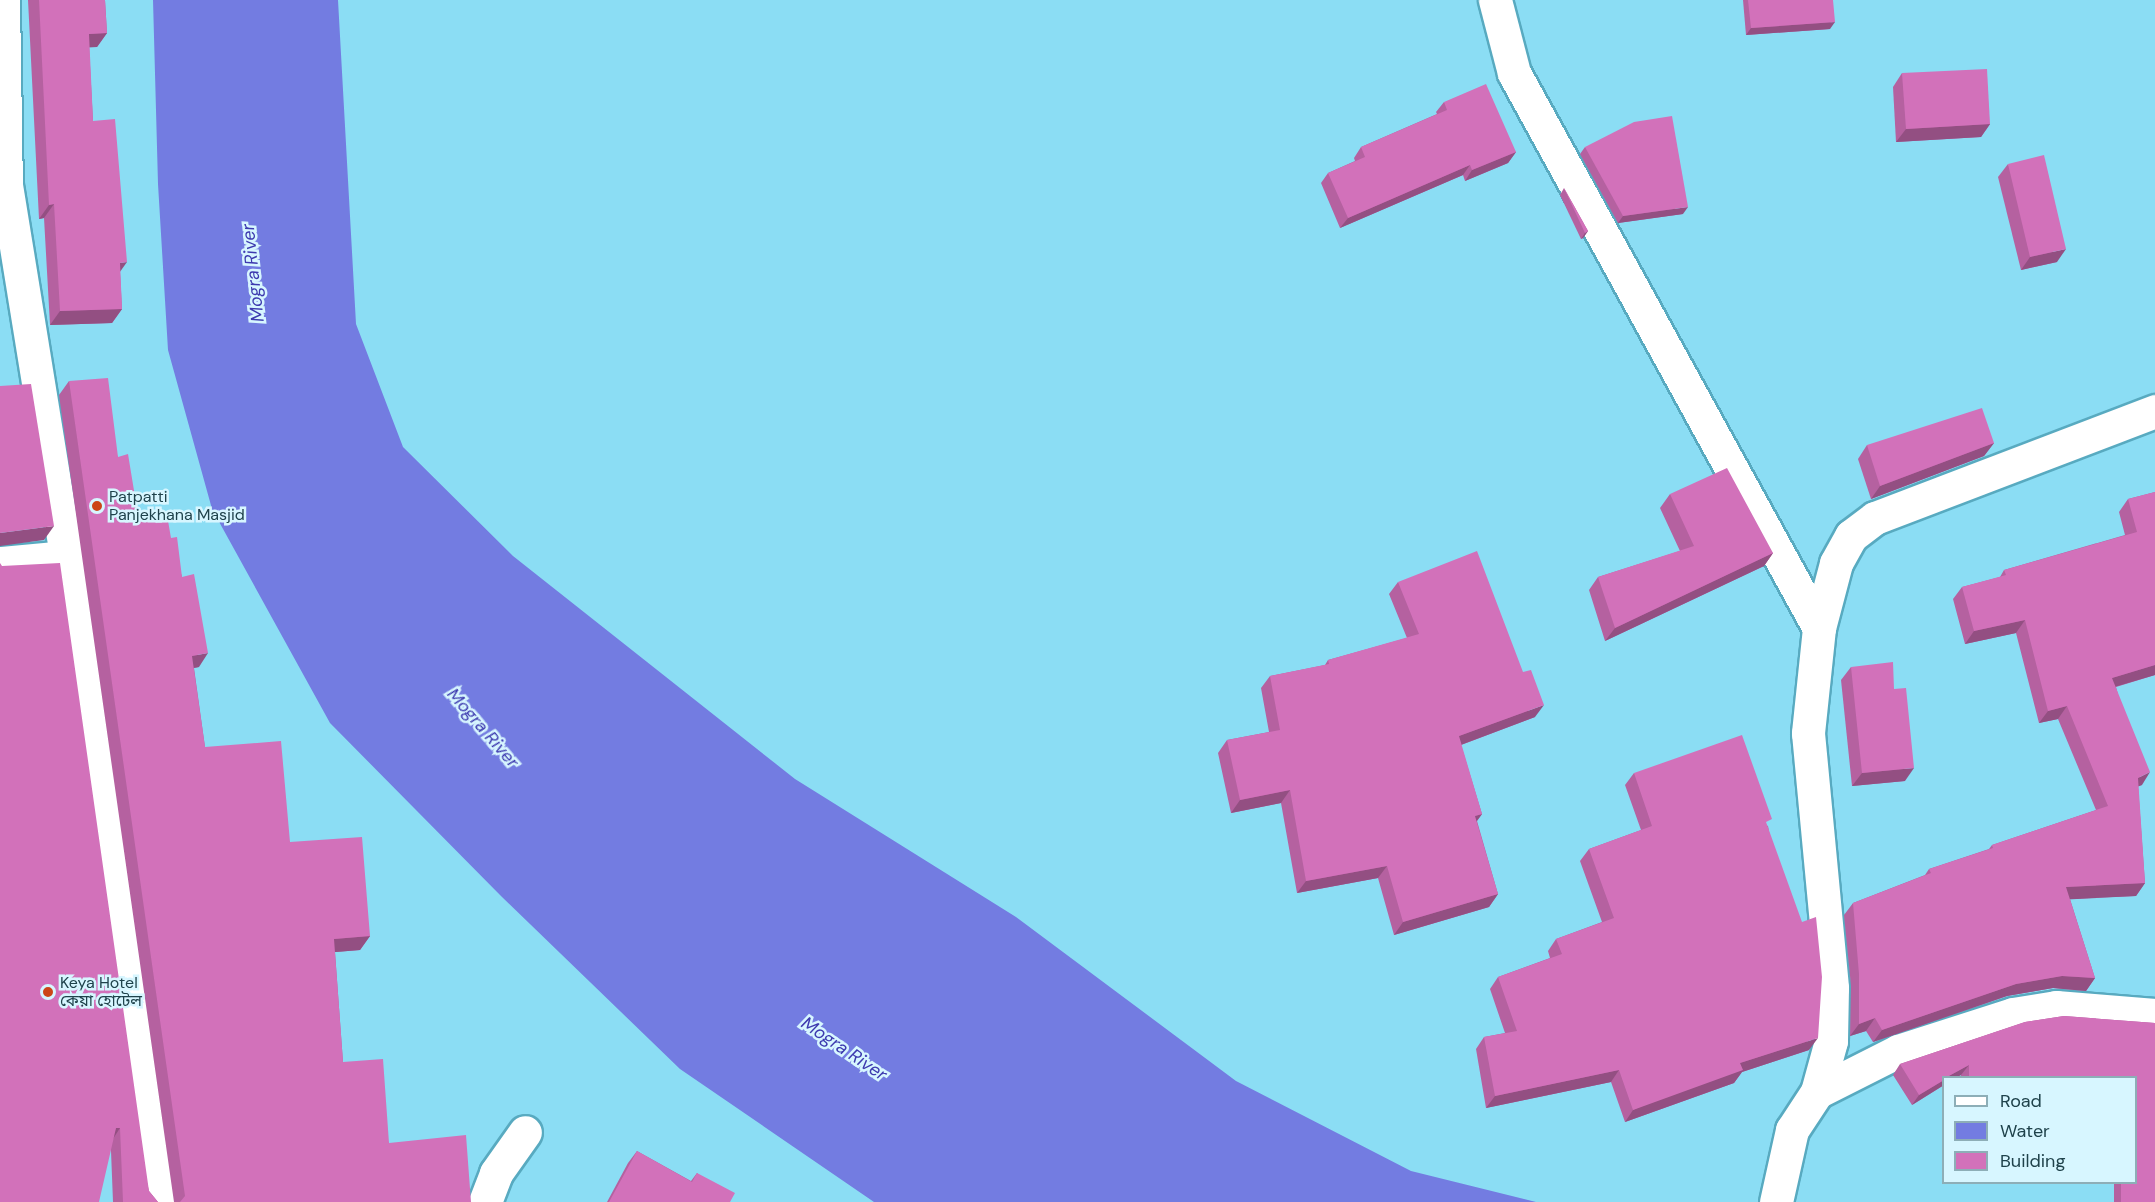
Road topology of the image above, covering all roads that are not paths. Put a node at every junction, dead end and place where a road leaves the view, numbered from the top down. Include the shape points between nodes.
1 (3, 0) edge
2 (1495, 0) edge
3 (2, 120) edge
4 (2155, 411) edge
5 (66, 557) junction
6 (0, 563) edge
7 (1819, 628) junction
8 (2155, 1015) edge
9 (1818, 1092) junction
10 (525, 1132) dead end
11 (158, 1202) edge
12 (485, 1202) edge
13 (1776, 1202) edge

1 - 3 street
2 - 7 street via 1514,73
3 - 5 street via 6,185
4 - 7 street via 1875,518 1851,537 1836,563
5 - 6 street
5 - 11 street
7 - 9 street via 1808,733 1832,999 1831,1041
8 - 9 street via 2090,1006 2013,1014 1898,1051
9 - 13 street via 1792,1130
10 - 12 street via 495,1173

